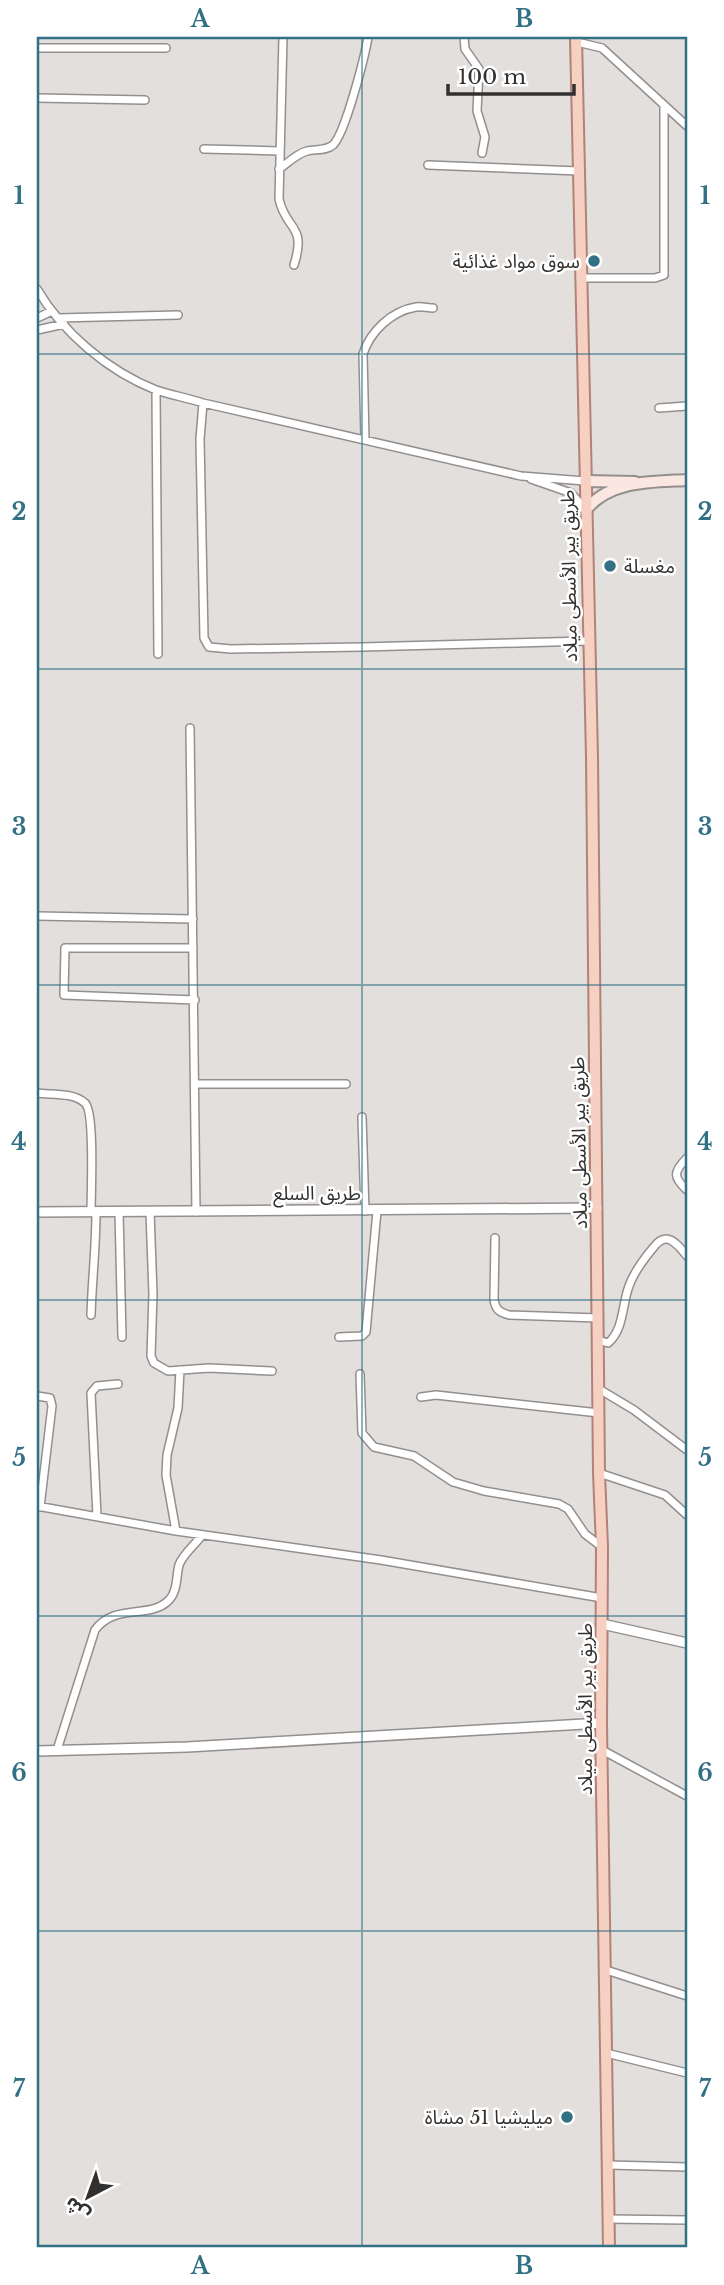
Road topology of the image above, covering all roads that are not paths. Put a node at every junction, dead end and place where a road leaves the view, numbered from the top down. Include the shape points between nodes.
1 (282, 37) edge
2 (368, 37) edge
3 (464, 37) edge
4 (576, 40) edge
5 (37, 48) edge
6 (166, 48) dead end
7 (37, 98) edge
8 (145, 100) dead end
9 (664, 106) junction
10 (687, 126) edge
11 (204, 149) dead end
12 (280, 151) junction
13 (482, 153) dead end
14 (428, 165) dead end
15 (279, 169) junction
16 (579, 171) junction
17 (294, 265) dead end
18 (580, 278) junction
19 (37, 289) edge
20 (433, 308) dead end
21 (51, 311) junction
22 (177, 315) dead end
23 (37, 318) edge
24 (61, 321) junction
25 (37, 330) edge
26 (156, 390) junction
27 (203, 403) junction
28 (687, 406) edge
29 (659, 408) dead end
30 (365, 439) junction
31 (521, 475) junction
32 (687, 480) edge
33 (585, 481) junction
34 (638, 483) junction
35 (586, 510) junction
36 (588, 641) junction
37 (158, 654) dead end
38 (190, 728) dead end
39 (37, 916) edge
40 (193, 919) junction
41 (193, 948) junction
42 (195, 1000) junction
43 (195, 1084) junction
44 (346, 1084) dead end
45 (37, 1093) edge
46 (362, 1117) dead end
47 (687, 1158) edge
48 (687, 1190) edge
49 (597, 1208) junction
50 (377, 1210) junction
51 (365, 1211) junction
52 (37, 1212) edge
53 (94, 1212) junction
54 (119, 1212) junction
55 (150, 1212) junction
56 (197, 1212) junction
57 (495, 1238) dead end
58 (687, 1256) edge
59 (91, 1315) dead end
60 (597, 1318) junction
61 (121, 1336) dead end
62 (339, 1337) dead end
63 (598, 1340) junction
64 (180, 1370) junction
65 (272, 1371) dead end
66 (360, 1374) dead end
67 (118, 1384) dead end
68 (598, 1390) junction
69 (37, 1396) edge
70 (421, 1397) dead end
71 (598, 1413) junction
72 (687, 1450) edge
73 (599, 1473) junction
74 (38, 1507) edge
75 (687, 1515) edge
76 (97, 1516) junction
77 (176, 1531) junction
78 (202, 1535) junction
79 (602, 1547) junction
80 (602, 1598) junction
81 (602, 1624) junction
82 (687, 1643) edge
83 (601, 1723) junction
84 (57, 1750) junction
85 (602, 1751) junction
86 (37, 1752) edge
87 (687, 1796) edge
88 (606, 1970) junction
89 (687, 1996) edge
90 (607, 2053) junction
91 (687, 2073) edge
92 (608, 2165) junction
93 (687, 2167) edge
94 (608, 2219) junction
95 (687, 2220) edge
96 (609, 2248) edge

1 - 12 street
2 - 15 street via 335,144 299,154
3 - 13 street via 465,49 479,69 477,111 485,137
4 - 9 street via 602,48
4 - 16 main road, طريق بير الأسطى ميلاد
5 - 6 street
7 - 8 street
9 - 10 street
9 - 18 street via 664,275
11 - 12 street
12 - 15 street
14 - 16 street
15 - 17 street via 281,207 298,237
16 - 18 main road, طريق بير الأسطى ميلاد
18 - 33 main road, طريق بير الأسطى ميلاد
19 - 21 street
20 - 30 street via 416,307 395,314 367,342 363,354
21 - 23 street
21 - 24 street
22 - 24 street
24 - 25 street
24 - 26 street via 101,359
26 - 27 street
26 - 37 street
27 - 30 street
27 - 36 street via 204,638 209,647
28 - 29 street
30 - 31 street
31 - 33 street
31 - 35 street via 571,493
32 - 34 main road
33 - 34 main road
33 - 35 main road, طريق بير الأسطى ميلاد
34 - 35 main road via 602,494
35 - 36 main road, طريق بير الأسطى ميلاد
36 - 49 main road, طريق بير الأسطى ميلاد
38 - 40 street
39 - 40 street
40 - 41 street
41 - 42 street
41 - 42 street via 65,948 64,995
42 - 43 street
43 - 44 street
43 - 56 street
45 - 53 street via 70,1096 88,1107
46 - 51 street
47 - 48 street via 676,1175
49 - 50 street, طريق السلع
49 - 60 main road, طريق بير الأسطى ميلاد
50 - 51 street, طريق السلع
50 - 62 street via 366,1332
51 - 56 street, طريق السلع
52 - 53 street, طريق السلع
53 - 54 street, طريق السلع
53 - 59 street
54 - 55 street, طريق السلع
54 - 61 street
55 - 56 street, طريق السلع
55 - 64 street via 150,1356 160,1368
57 - 60 street via 494,1300 500,1312
58 - 63 street via 668,1239 658,1242 629,1286 617,1332 608,1343
60 - 63 main road, طريق بير الأسطى ميلاد
63 - 68 main road, طريق بير الأسطى ميلاد
64 - 65 street
64 - 77 street via 166,1475
66 - 79 street via 362,1433 374,1447 414,1456 463,1485 559,1504
67 - 76 street via 97,1386 91,1393
68 - 71 main road, طريق بير الأسطى ميلاد
68 - 72 street via 634,1410
69 - 74 street via 50,1398 52,1406
70 - 71 street
71 - 73 main road, طريق بير الأسطى ميلاد
73 - 75 street via 664,1495
73 - 79 main road, طريق بير الأسطى ميلاد
74 - 76 street
76 - 77 street
77 - 78 street
78 - 80 street
78 - 84 street via 183,1559 169,1601 113,1615 95,1630
79 - 80 main road, طريق بير الأسطى ميلاد
80 - 81 main road, طريق بير الأسطى ميلاد
81 - 82 street
81 - 83 main road, طريق بير الأسطى ميلاد
83 - 84 street
83 - 85 main road, طريق بير الأسطى ميلاد
84 - 86 street
85 - 87 street
85 - 88 main road, طريق بير الأسطى ميلاد
88 - 89 street
88 - 90 main road, طريق بير الأسطى ميلاد
90 - 91 street
90 - 92 main road, طريق بير الأسطى ميلاد
92 - 93 street
92 - 94 main road, طريق بير الأسطى ميلاد
94 - 95 street
94 - 96 main road, طريق بير الأسطى ميلاد

